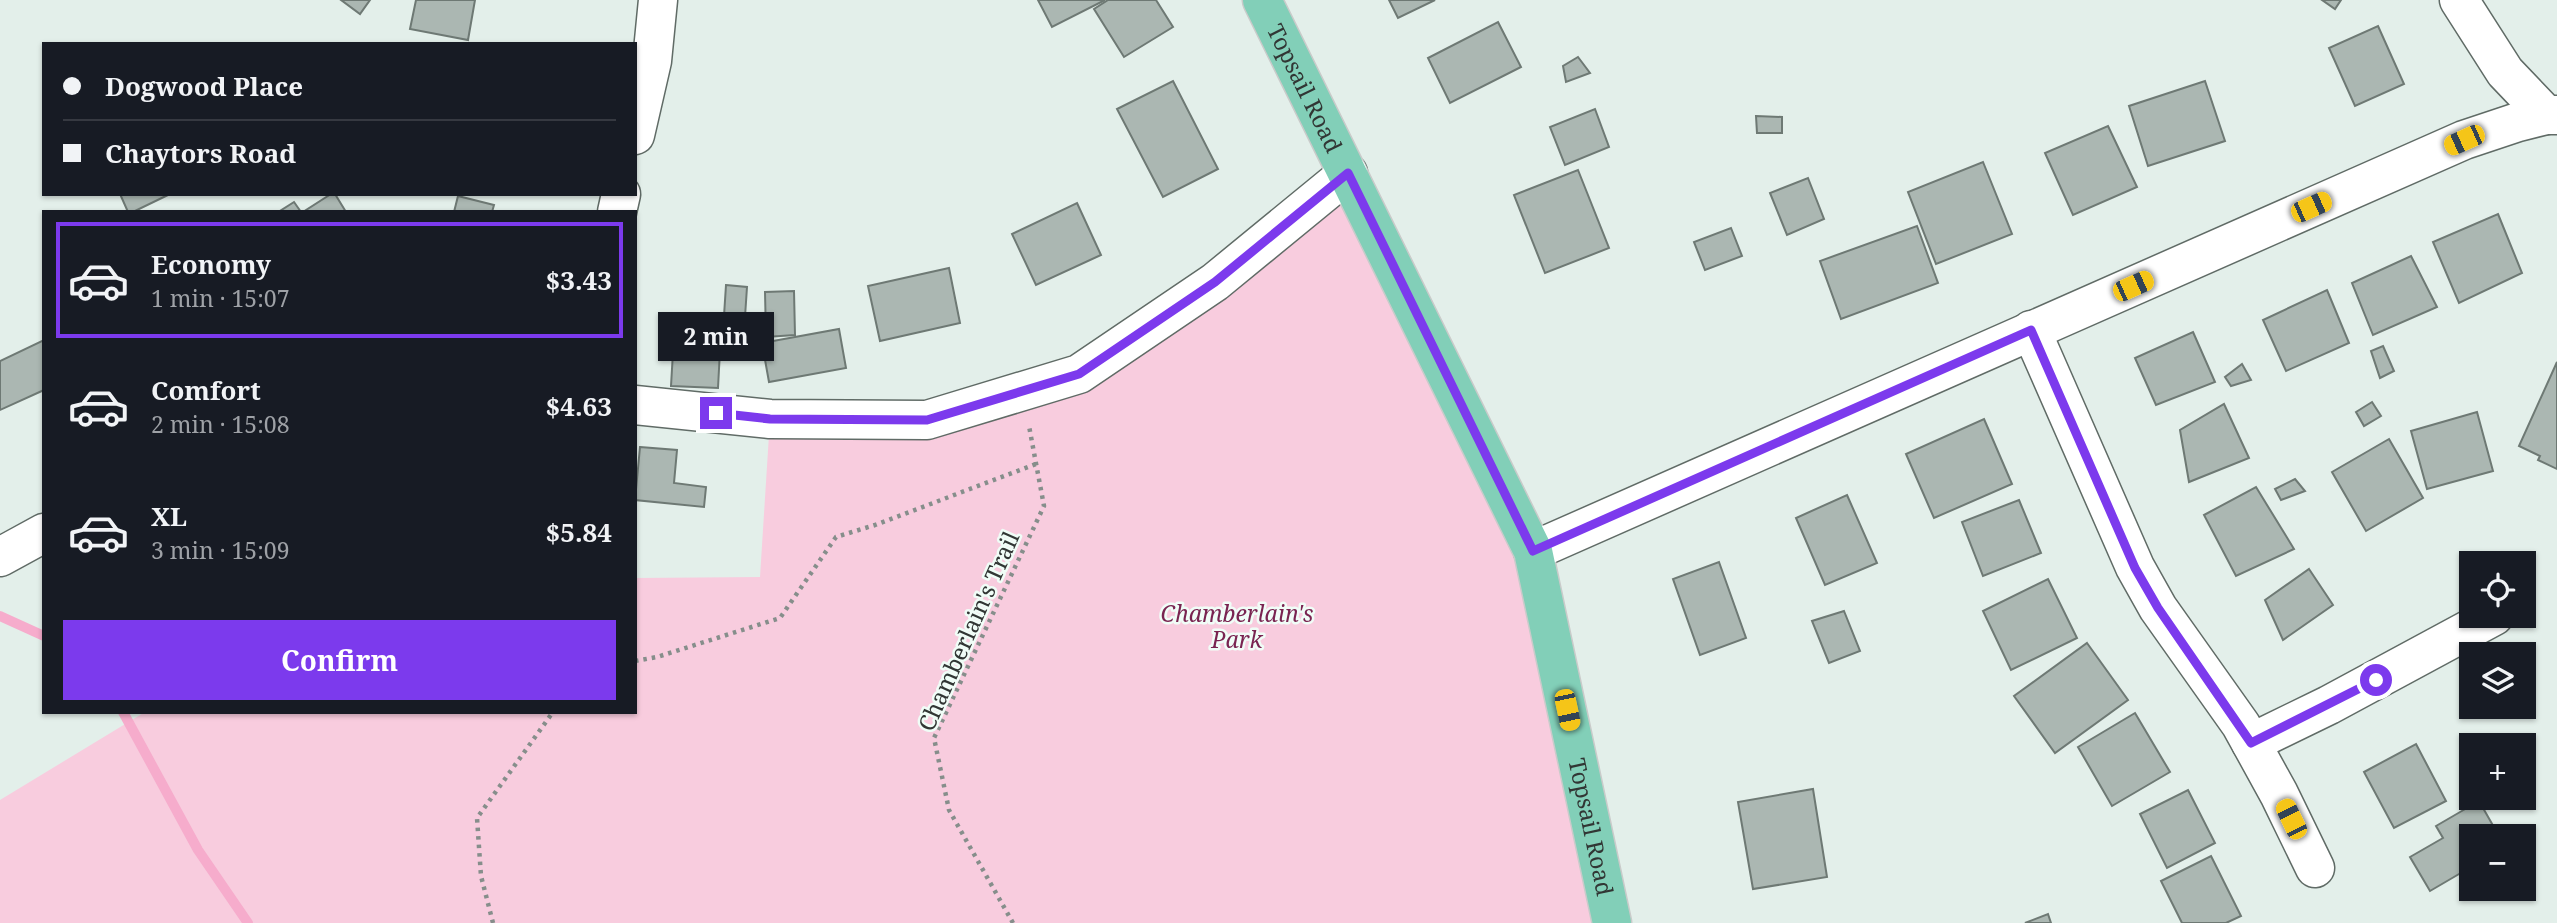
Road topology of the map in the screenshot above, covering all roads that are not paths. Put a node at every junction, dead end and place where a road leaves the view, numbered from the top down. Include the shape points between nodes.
1 (658, 0) edge
2 (1262, 0) edge
3 (2459, 0) edge
4 (2552, 115) edge
5 (637, 126) edge
6 (1348, 173) junction
7 (2031, 330) junction
8 (637, 405) edge
9 (42, 534) edge
10 (1533, 551) junction
11 (0, 557) edge
12 (2472, 628) edge
13 (2251, 743) junction
14 (2315, 868) dead end
15 (1612, 923) edge

1 - 5 street via 652,61
2 - 6 main road, Topsail Road
3 - 4 street via 2505,72
4 - 7 street via 2464,140
6 - 8 street via 1215,282 1079,374 927,420 770,419
6 - 10 main road, Topsail Road
7 - 10 street
7 - 13 street via 2135,568
9 - 11 street
10 - 15 main road, Topsail Road
12 - 13 street
13 - 14 street

